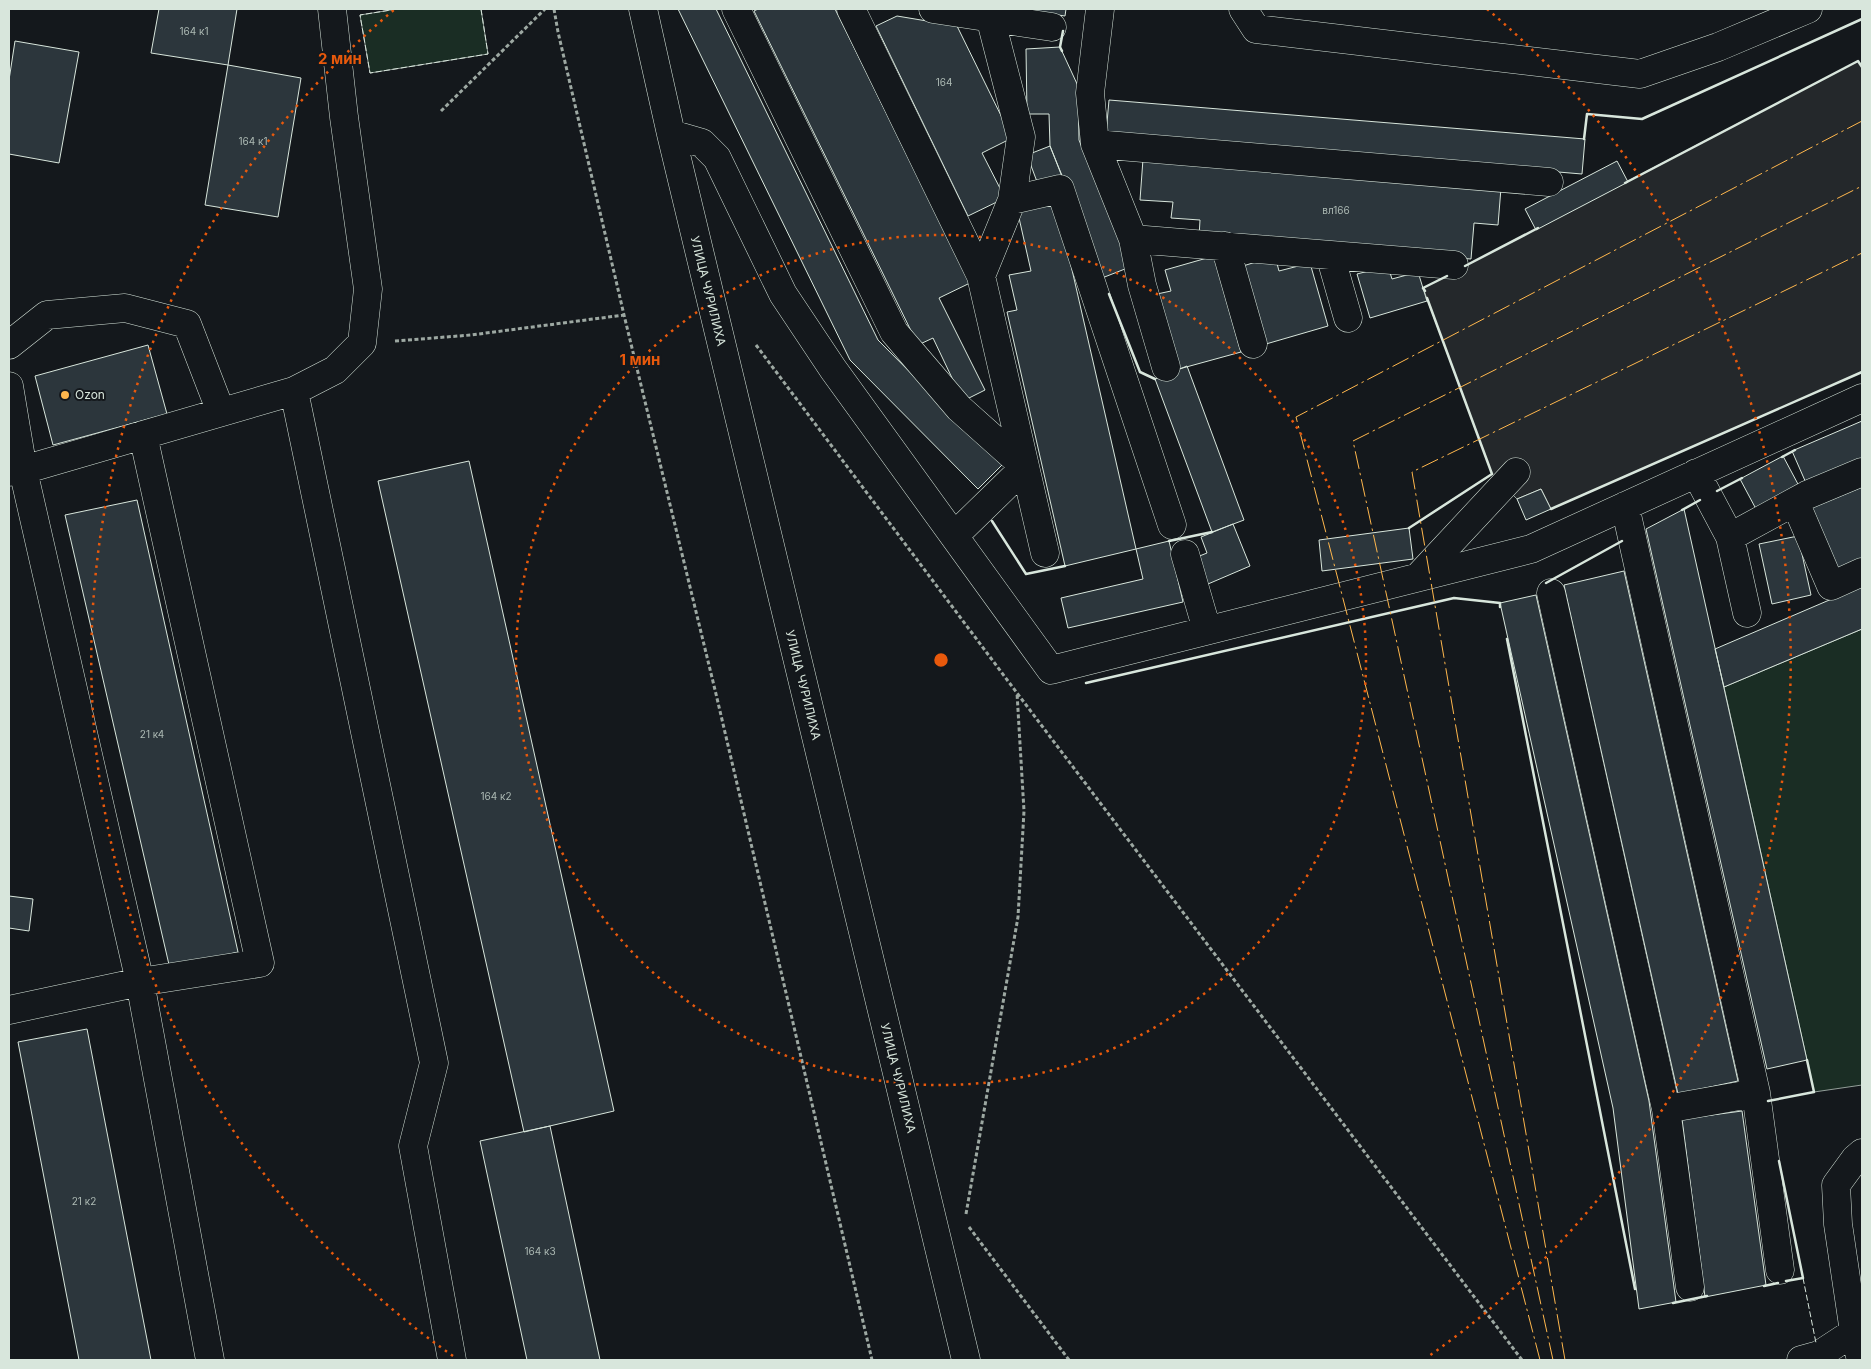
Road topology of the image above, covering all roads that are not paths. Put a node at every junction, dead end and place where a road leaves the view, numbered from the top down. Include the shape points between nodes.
1 (332, 9) edge
2 (643, 9) edge
3 (736, 9) edge
4 (851, 9) edge
5 (933, 9) edge
6 (1100, 9) edge
7 (1243, 9) edge
8 (1755, 9) edge
9 (1801, 12) edge
10 (990, 17) junction
11 (1052, 26) dead end
12 (671, 134) junction
13 (1095, 144) junction
14 (1549, 182) dead end
15 (1012, 200) junction
16 (1133, 238) junction
17 (1225, 246) junction
18 (1330, 255) junction
19 (1454, 265) dead end
20 (981, 276) junction
21 (1348, 318) dead end
22 (1253, 344) dead end
23 (9, 345) edge
24 (1166, 367) dead end
25 (9, 386) edge
26 (294, 391) junction
27 (1862, 398) edge
28 (221, 412) junction
29 (143, 435) junction
30 (1025, 467) junction
31 (16, 471) edge
32 (1516, 472) dead end
33 (1862, 472) edge
34 (1696, 473) junction
35 (1796, 502) junction
36 (1625, 506) junction
37 (1172, 525) dead end
38 (954, 536) junction
39 (1730, 537) junction
40 (1045, 553) dead end
41 (1184, 554) dead end
42 (1862, 572) edge
43 (1420, 576) junction
44 (1551, 593) dead end
45 (1747, 613) dead end
46 (1207, 630) junction
47 (140, 982) junction
48 (9, 1010) edge
49 (1756, 1092) junction
50 (1666, 1109) junction
51 (1862, 1152) edge
52 (1780, 1270) dead end
53 (1690, 1287) dead end
54 (1854, 1332) junction
55 (210, 1360) edge
56 (452, 1360) edge
57 (966, 1360) edge
58 (1802, 1360) edge
59 (1861, 1360) edge

1 - 26 street via 368,289 362,343 335,370
2 - 12 street, УЛИЦА ЧУРИЛИХА
3 - 30 street via 894,332 958,408
4 - 20 street
5 - 10 street
6 - 13 street via 1090,93
7 - 9 street via 1256,29 1640,74 1718,47
8 - 9 street
10 - 11 street
10 - 15 street via 1021,137
12 - 38 street via 702,144 717,158 783,294 833,370
12 - 57 street, УЛИЦА ЧУРИЛИХА
13 - 14 street
13 - 16 street
15 - 20 street
15 - 37 street via 1060,189
16 - 17 street
16 - 24 street via 1142,285
17 - 18 street
17 - 22 street
18 - 19 street
18 - 21 street
20 - 30 street
23 - 28 street via 47,315 126,308 187,324
25 - 31 street
26 - 28 street
26 - 56 street via 434,1063 413,1146
27 - 34 street
28 - 29 street
29 - 31 street
29 - 47 street via 260,963
30 - 38 street
30 - 40 street
31 - 47 street
32 - 43 street
33 - 35 street
34 - 36 street
34 - 39 street
35 - 39 street
35 - 42 street via 1831,586
36 - 43 street via 1531,550
36 - 49 street
38 - 46 street via 1051,670
39 - 45 street
41 - 46 street
43 - 46 street
44 - 50 street
47 - 48 street
47 - 55 street
49 - 50 street
49 - 52 street
50 - 53 street
51 - 54 street via 1836,1185 1838,1224
54 - 58 street via 1819,1355
54 - 59 street

